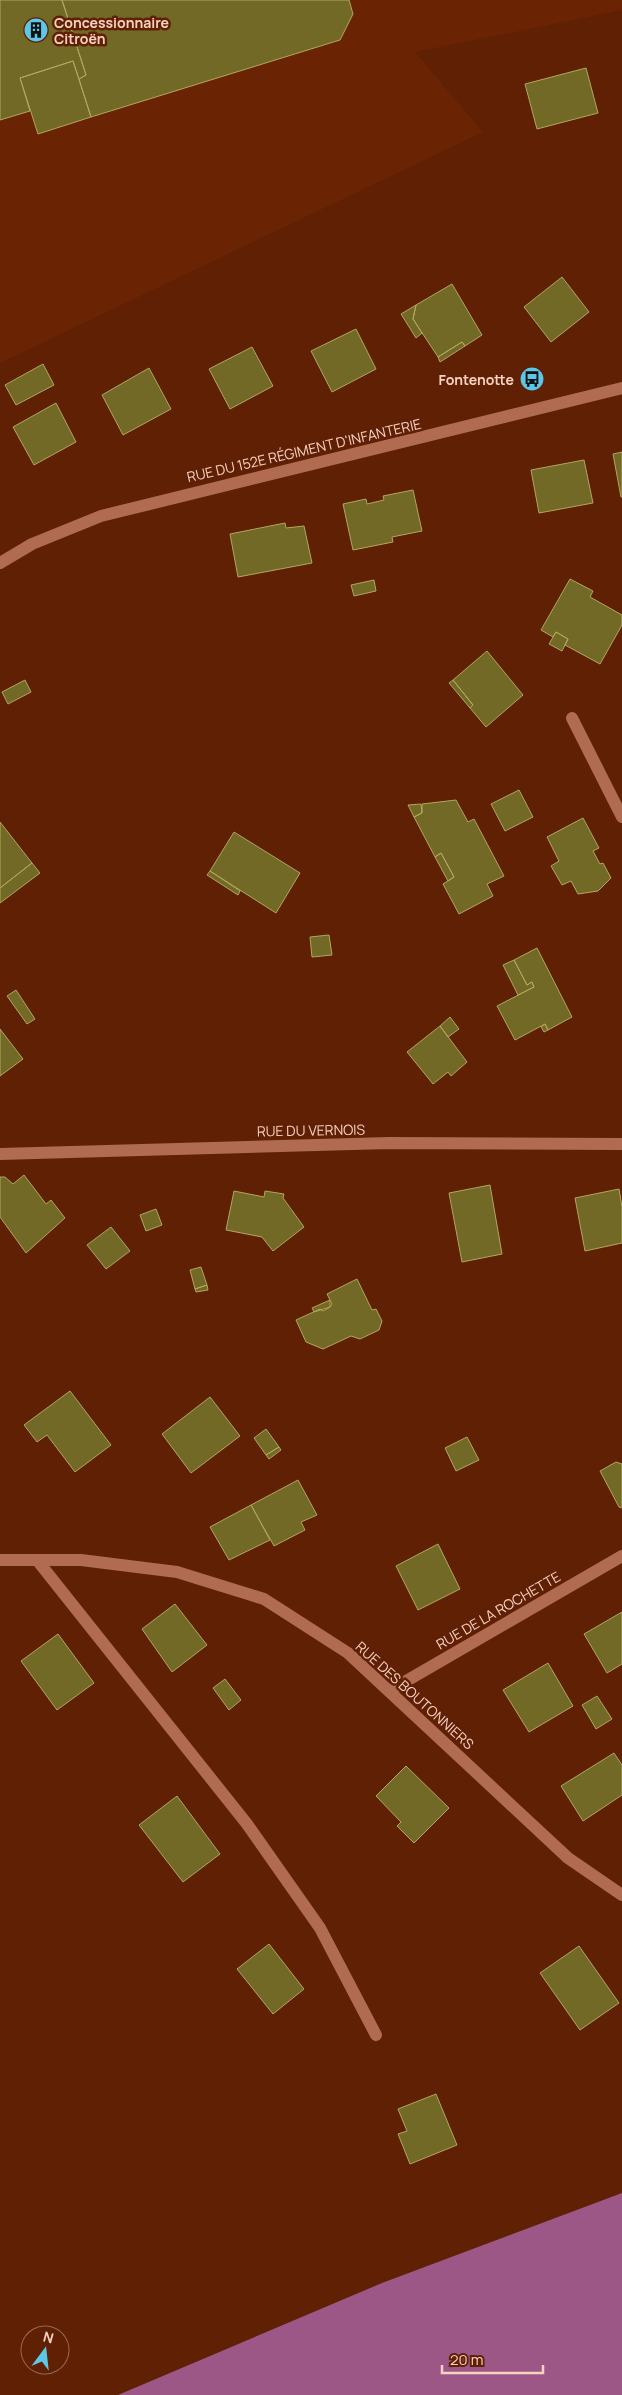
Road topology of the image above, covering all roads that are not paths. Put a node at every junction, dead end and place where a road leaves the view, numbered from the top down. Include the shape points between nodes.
1 (622, 388) edge
2 (0, 563) edge
3 (572, 718) dead end
4 (622, 817) edge
5 (622, 1144) edge
6 (0, 1154) edge
7 (622, 1556) edge
8 (0, 1560) edge
9 (37, 1560) junction
10 (389, 1690) junction
11 (622, 1895) edge
12 (376, 2035) dead end

1 - 2 street, RUE DU 152E RÉGIMENT D'INFANTERIE via 102,516 32,544
3 - 4 street
5 - 6 street, RUE DU VERNOIS via 389,1143
7 - 10 street, RUE DE LA ROCHETTE
8 - 9 street, RUE DES BOUTONNIERS
9 - 10 street, RUE DES BOUTONNIERS via 81,1560 178,1572 264,1599 348,1653
9 - 12 street via 247,1824 320,1928
10 - 11 street, RUE DES BOUTONNIERS via 568,1858

